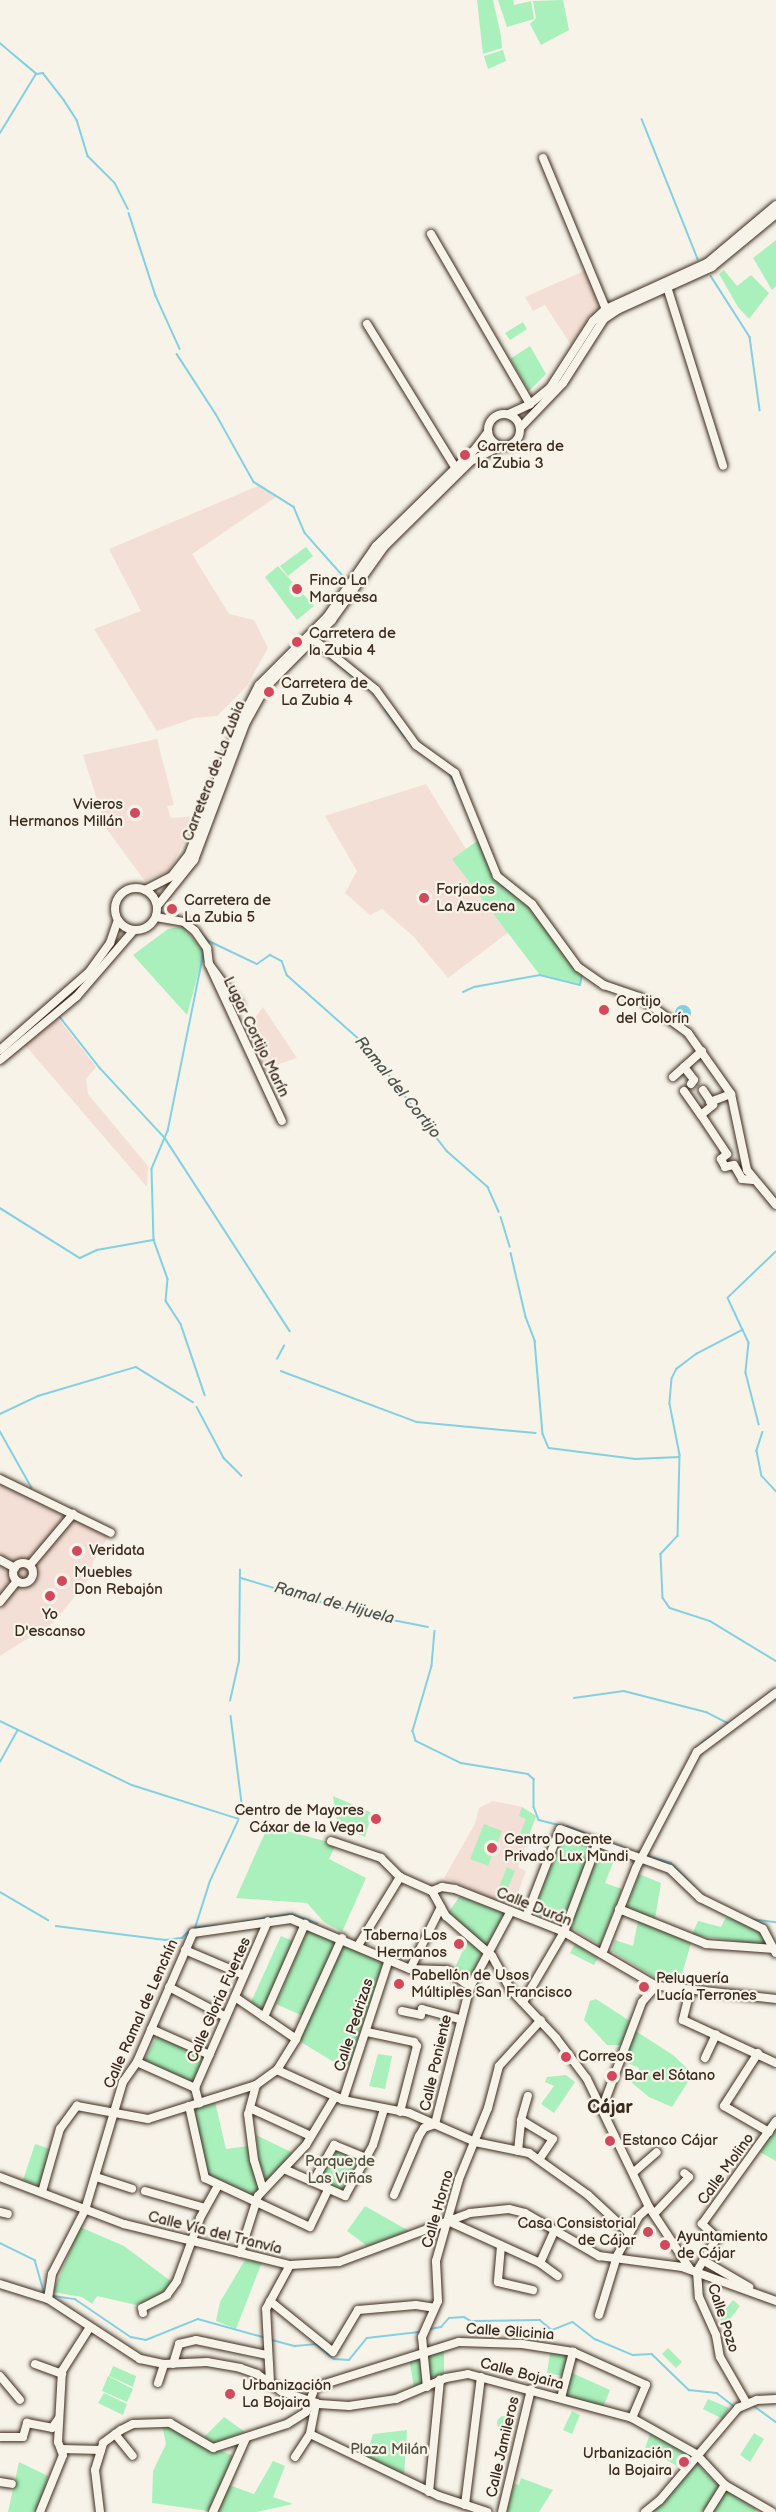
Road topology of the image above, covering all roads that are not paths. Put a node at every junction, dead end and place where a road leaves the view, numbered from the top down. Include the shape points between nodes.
1 (543, 158) dead end
2 (776, 206) edge
3 (776, 214) edge
4 (431, 234) dead end
5 (668, 290) junction
6 (606, 309) junction
7 (367, 324) dead end
8 (530, 404) junction
9 (508, 414) junction
10 (520, 429) junction
11 (488, 432) junction
12 (500, 446) junction
13 (723, 466) dead end
14 (455, 467) junction
15 (313, 639) junction
16 (145, 890) junction
17 (158, 905) junction
18 (156, 917) junction
19 (118, 920) junction
20 (134, 930) junction
21 (209, 964) junction
22 (239, 1005) dead end
23 (0, 1050) edge
24 (702, 1051) junction
25 (0, 1060) edge
26 (684, 1067) junction
27 (673, 1077) dead end
28 (691, 1084) dead end
29 (703, 1090) dead end
30 (684, 1091) dead end
31 (731, 1094) junction
32 (710, 1102) junction
33 (701, 1115) junction
34 (282, 1121) dead end
35 (753, 1180) junction
36 (776, 1205) edge
37 (0, 1479) edge
38 (73, 1515) junction
39 (111, 1533) dead end
40 (0, 1560) edge
41 (30, 1565) junction
42 (15, 1568) junction
43 (18, 1581) junction
44 (0, 1602) edge
45 (776, 1693) edge
46 (331, 1841) dead end
47 (597, 1844) junction
48 (640, 1859) junction
49 (400, 1878) junction
50 (432, 1891) junction
51 (441, 1907) junction
52 (619, 1909) junction
53 (511, 1911) junction
54 (526, 1917) junction
55 (268, 1921) junction
56 (305, 1924) junction
57 (564, 1932) junction
58 (342, 1938) junction
59 (359, 1944) junction
60 (185, 1950) junction
61 (775, 1951) edge
62 (487, 1952) junction
63 (602, 1954) junction
64 (389, 1959) junction
65 (410, 1969) junction
66 (244, 1975) junction
67 (170, 1986) junction
68 (655, 1986) junction
69 (470, 1987) junction
70 (690, 1991) junction
71 (235, 1997) junction
72 (776, 1999) edge
73 (523, 2002) junction
74 (402, 2011) dead end
75 (226, 2017) junction
76 (264, 2017) junction
77 (460, 2019) junction
78 (541, 2020) junction
79 (151, 2030) junction
80 (367, 2032) junction
81 (716, 2034) junction
82 (296, 2039) junction
83 (758, 2053) junction
84 (210, 2055) junction
85 (705, 2058) dead end
86 (137, 2062) junction
87 (776, 2063) edge
88 (277, 2070) junction
89 (256, 2085) junction
90 (195, 2088) junction
91 (528, 2096) dead end
92 (335, 2097) junction
93 (344, 2100) junction
94 (199, 2103) junction
95 (189, 2106) junction
96 (603, 2106) junction
97 (250, 2108) junction
98 (384, 2110) junction
99 (115, 2112) junction
100 (400, 2112) junction
101 (521, 2120) junction
102 (776, 2121) edge
103 (435, 2124) junction
104 (769, 2132) junction
105 (311, 2136) junction
106 (475, 2142) junction
107 (518, 2151) junction
108 (657, 2152) dead end
109 (367, 2158) junction
110 (540, 2160) junction
111 (284, 2169) junction
112 (634, 2172) junction
113 (684, 2173) dead end
114 (0, 2177) edge
115 (96, 2177) junction
116 (313, 2182) junction
117 (218, 2184) junction
118 (132, 2189) dead end
119 (263, 2190) junction
120 (328, 2190) junction
121 (146, 2191) dead end
122 (42, 2192) junction
123 (394, 2195) dead end
124 (256, 2203) junction
125 (205, 2208) junction
126 (85, 2210) junction
127 (651, 2211) junction
128 (448, 2221) junction
129 (554, 2231) junction
130 (629, 2234) junction
131 (191, 2242) junction
132 (501, 2246) junction
133 (240, 2253) junction
134 (616, 2259) junction
135 (706, 2262) junction
136 (540, 2263) junction
137 (290, 2265) junction
138 (693, 2270) junction
139 (558, 2276) dead end
140 (0, 2284) edge
141 (534, 2290) dead end
142 (755, 2293) junction
143 (48, 2299) junction
144 (270, 2301) junction
145 (776, 2301) edge
146 (434, 2308) junction
147 (143, 2313) dead end
148 (599, 2315) dead end
149 (90, 2327) junction
150 (424, 2352) junction
151 (573, 2352) junction
152 (267, 2355) junction
153 (35, 2364) dead end
154 (164, 2364) junction
155 (173, 2364) junction
156 (62, 2374) junction
157 (0, 2376) edge
158 (481, 2378) junction
159 (440, 2380) junction
160 (270, 2382) junction
161 (158, 2383) dead end
162 (427, 2386) junction
163 (531, 2389) junction
164 (561, 2398) junction
165 (776, 2399) edge
166 (20, 2400) dead end
167 (313, 2402) junction
168 (747, 2404) junction
169 (59, 2418) junction
170 (632, 2418) junction
171 (115, 2434) junction
172 (310, 2434) junction
173 (0, 2437) edge
174 (246, 2438) junction
175 (61, 2449) junction
176 (101, 2450) junction
177 (696, 2454) junction
178 (133, 2456) dead end
179 (295, 2457) dead end
180 (0, 2482) edge
181 (12, 2484) dead end
182 (725, 2485) junction
183 (429, 2492) junction
184 (465, 2505) junction
185 (759, 2510) edge
186 (40, 2512) edge
187 (100, 2512) edge
188 (213, 2512) edge
189 (487, 2512) edge
190 (502, 2512) edge
191 (645, 2512) edge
192 (708, 2512) edge
193 (772, 2512) edge

1 - 6 street
2 - 6 street via 707,263
3 - 5 street via 720,263
4 - 8 street
5 - 10 street via 631,303 604,319 563,383
5 - 13 street
6 - 8 street via 587,331 556,381
7 - 14 street
8 - 9 street
9 - 10 street
9 - 11 street via 493,417
10 - 12 street via 515,443
11 - 12 street
11 - 14 street, Carretera de La Zubia
12 - 15 street, Carretera de La Zubia via 471,460 384,546 337,615
14 - 16 street, Carretera de La Zubia via 376,546 327,616 252,694 189,854 172,876
15 - 17 street, Carretera de La Zubia via 257,699 194,860
15 - 24 street via 376,690 416,745 455,773 497,876 532,904 578,967 604,985 639,997 688,1033
16 - 17 street
16 - 19 street via 131,889 120,896 115,907
17 - 18 street
18 - 20 street via 148,926
18 - 21 street, Lugar Cortijo Marín via 184,922 195,931 207,948
19 - 20 street
19 - 23 street via 110,943 89,972
20 - 25 street via 77,996
21 - 22 street, Lugar Cortijo Marín
21 - 34 street, Lugar Cortijo Marín
24 - 26 street
24 - 31 street
26 - 27 street
26 - 28 street via 694,1080
29 - 32 street
30 - 33 street
31 - 32 street
31 - 35 street
32 - 33 street via 712,1107
33 - 35 street via 727,1154 721,1159 725,1167 734,1165 742,1179
35 - 36 street
37 - 38 street
38 - 39 street
38 - 41 street
40 - 42 street
41 - 42 street via 24,1563
41 - 43 street via 31,1579
42 - 43 street
43 - 44 street
45 - 48 street via 698,1752
46 - 49 street via 381,1858
47 - 48 street
47 - 54 street via 561,1829
47 - 57 street
48 - 52 street
48 - 61 street via 670,1869 700,1898 763,1929
49 - 50 street, Calle Durán
49 - 59 street
50 - 51 street
50 - 53 street, Calle Durán via 449,1888
51 - 62 street
51 - 65 street
52 - 61 street via 706,1944
52 - 63 street
53 - 54 street, Calle Durán
53 - 62 street, Calle Poniente
54 - 57 street, Calle Durán
55 - 56 street via 291,1918
55 - 60 street, Calle Ramal de Lenchín via 193,1933
55 - 66 street, Calle Gloria Fuertes
56 - 58 street
56 - 76 street
57 - 63 street, Calle Durán
57 - 73 street
58 - 59 street
58 - 82 street
59 - 64 street
60 - 66 street
60 - 67 street, Calle Ramal de Lenchín
62 - 69 street, Calle Poniente
62 - 73 street
63 - 68 street, Calle Durán
64 - 65 street
64 - 80 street, Calle Pedrizas
65 - 69 street via 447,1970
66 - 71 street, Calle Gloria Fuertes
67 - 75 street
67 - 79 street, Calle Ramal de Lenchín
68 - 70 street
68 - 96 street via 642,2002
69 - 77 street, Calle Poniente
70 - 72 street
70 - 81 street via 683,2020
71 - 75 street, Calle Gloria Fuertes
71 - 76 street
73 - 78 street
74 - 77 street via 421,2015 422,2009
75 - 84 street, Calle Gloria Fuertes
76 - 82 street
77 - 103 street, Calle Poniente
78 - 96 street
78 - 106 street, Calle Horno via 499,2066
79 - 84 street
79 - 86 street, Calle Ramal de Lenchín
80 - 93 street, Calle Pedrizas
80 - 100 street via 414,2042 417,2046
81 - 83 street
81 - 85 street
82 - 88 street
83 - 87 street
83 - 104 street via 724,2106
84 - 90 street, Calle Gloria Fuertes
86 - 90 street
86 - 99 street, Calle Ramal de Lenchín via 123,2082
88 - 89 street
88 - 92 street
89 - 94 street
89 - 97 street
90 - 94 street
91 - 101 street
92 - 93 street
92 - 105 street
93 - 98 street
94 - 95 street
95 - 99 street via 148,2119
95 - 117 street via 205,2178
96 - 112 street via 613,2137
97 - 105 street
97 - 119 street via 254,2160
98 - 100 street
98 - 109 street
99 - 115 street, Calle Ramal de Lenchín
99 - 122 street via 77,2106 60,2129
100 - 103 street
101 - 107 street
101 - 110 street via 554,2139
102 - 104 street, Calle Molino
103 - 106 street
103 - 123 street via 424,2128 419,2136
104 - 135 street, Calle Molino via 702,2224 717,2238
105 - 111 street
106 - 107 street
106 - 128 street, Calle Horno
107 - 110 street
108 - 112 street
109 - 116 street via 334,2145
109 - 120 street via 348,2194 342,2196
110 - 130 street via 588,2195
111 - 116 street
111 - 119 street
112 - 127 street
113 - 127 street via 689,2177
114 - 122 street, Calle Vía del Tranvía
115 - 118 street
115 - 126 street, Calle Ramal de Lenchín
116 - 120 street
117 - 124 street
117 - 125 street
119 - 124 street
120 - 124 street via 310,2227
121 - 125 street
122 - 126 street, Calle Vía del Tranvía
124 - 133 street
125 - 131 street
126 - 131 street, Calle Vía del Tranvía
126 - 143 street, Calle Ramal de Lenchín via 52,2274
127 - 130 street
127 - 138 street
128 - 129 street, Calle Vía del Tranvía via 481,2211 509,2209 525,2213
128 - 132 street
128 - 137 street, Calle Vía del Tranvía via 339,2262
128 - 146 street, Calle Horno via 436,2261 439,2291
129 - 134 street, Calle Vía del Tranvía via 586,2251
129 - 136 street
130 - 134 street
131 - 133 street, Calle Vía del Tranvía
131 - 147 street via 177,2281 167,2295 142,2308
132 - 136 street
132 - 141 street via 498,2282
133 - 137 street, Calle Vía del Tranvía
134 - 138 street, Calle Vía del Tranvía
134 - 148 street
135 - 138 street
135 - 142 street
136 - 139 street
137 - 144 street
138 - 142 street, Calle Vía del Tranvía
138 - 168 street, Calle Pozo via 720,2356
140 - 143 street, Calle Bojaira
142 - 145 street
143 - 149 street, Calle Bojaira
144 - 146 street via 333,2352 358,2310 416,2305
144 - 152 street via 264,2329
146 - 150 street, Calle Horno via 433,2318 423,2330
149 - 154 street, Calle Bojaira via 140,2359
149 - 156 street
150 - 151 street, Calle Glicinia via 471,2340
150 - 162 street, Calle Horno
150 - 167 street, Calle Glicinia via 315,2387
151 - 164 street
151 - 170 street, Calle Glicinia via 646,2385
152 - 155 street via 196,2340 179,2344
152 - 160 street
153 - 156 street
154 - 155 street, Calle Bojaira
154 - 161 street
155 - 160 street, Calle Bojaira via 207,2362 257,2374
156 - 169 street
157 - 166 street
158 - 159 street, Calle Bojaira via 468,2374
158 - 163 street, Calle Bojaira
158 - 184 street
159 - 162 street, Calle Bojaira
159 - 183 street
160 - 167 street, Calle Bojaira via 281,2391
162 - 167 street, Calle Bojaira via 380,2402 349,2406
163 - 164 street, Calle Bojaira
163 - 190 street, Calle Jamileros
164 - 170 street, Calle Bojaira
165 - 168 street
167 - 172 street
167 - 174 street via 306,2412 287,2424
168 - 177 street
169 - 173 street via 52,2428 27,2423 23,2437
169 - 175 street
170 - 177 street, Calle Bojaira
171 - 174 street via 133,2424 170,2423 213,2448
171 - 176 street via 103,2443
171 - 178 street
172 - 179 street
172 - 183 street
174 - 188 street
175 - 176 street
175 - 186 street via 63,2455
176 - 187 street via 95,2470
177 - 182 street, Calle Bojaira
177 - 191 street via 660,2500
180 - 181 street
182 - 185 street, Calle Bojaira
182 - 192 street
183 - 184 street
184 - 189 street
185 - 193 street, Calle Bojaira

